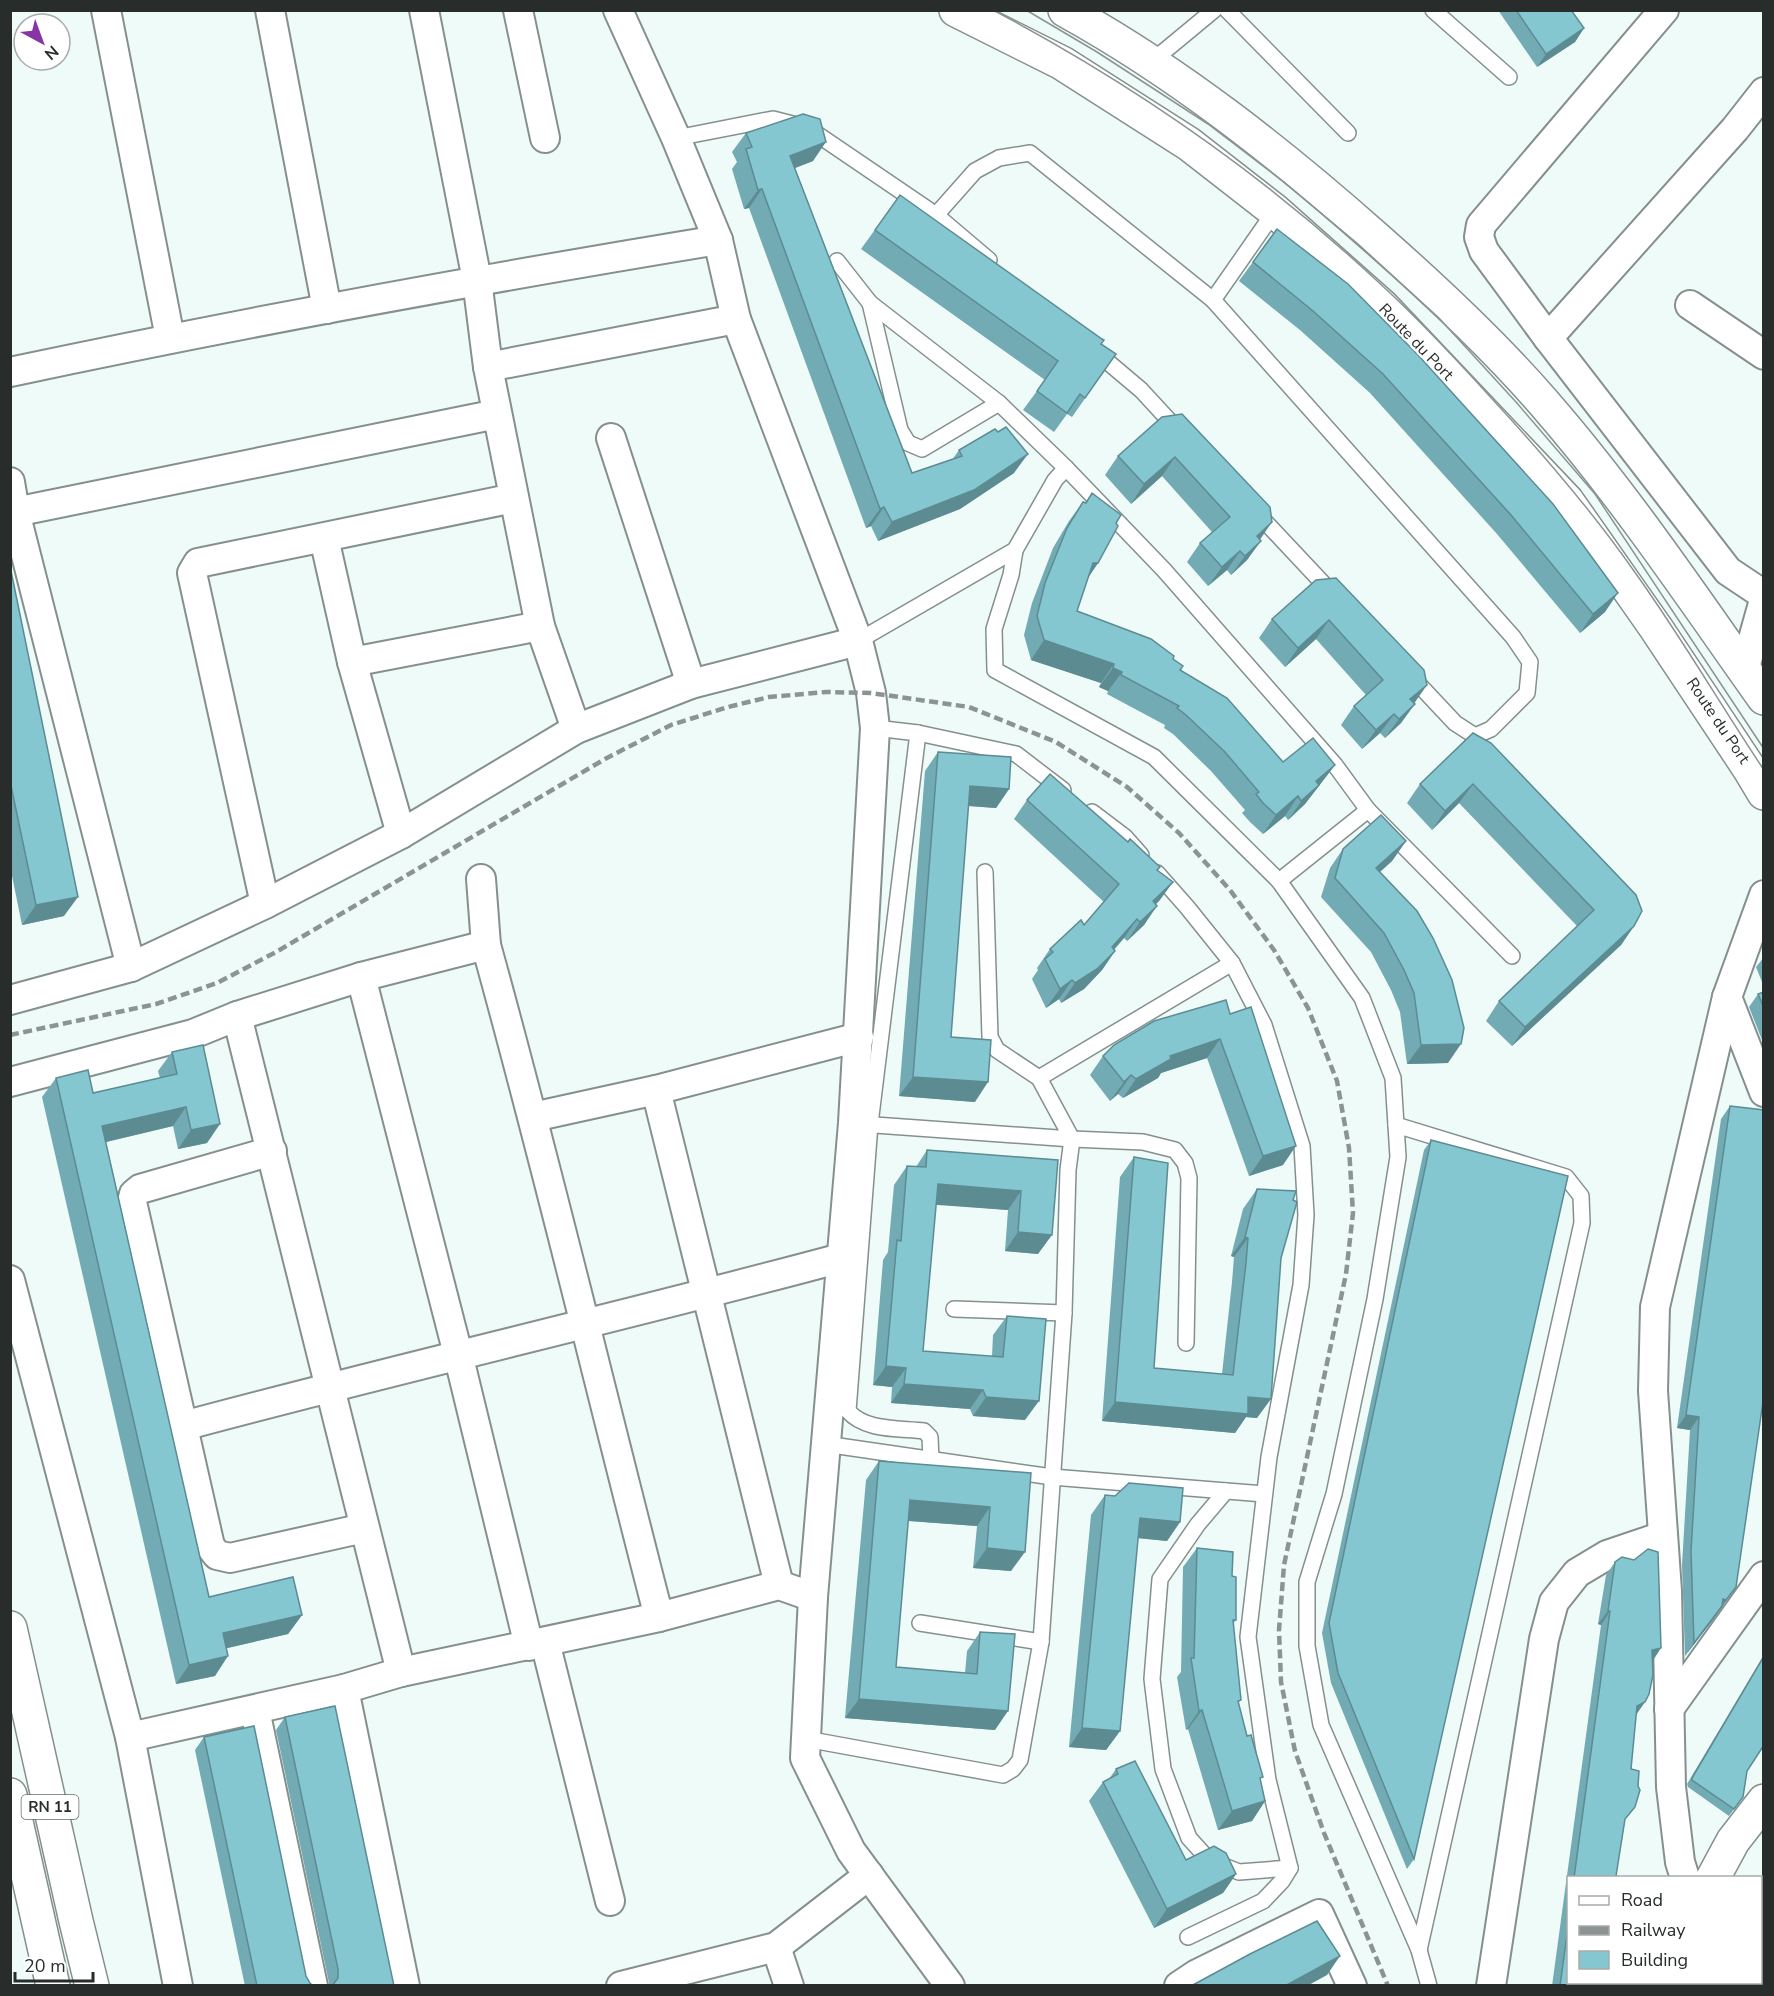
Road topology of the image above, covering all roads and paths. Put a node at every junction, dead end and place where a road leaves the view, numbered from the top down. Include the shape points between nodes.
1 (106, 10) edge
2 (270, 10) edge
3 (424, 10) edge
4 (518, 10) edge
5 (618, 10) edge
6 (956, 10) edge
7 (1065, 10) edge
8 (1214, 10) edge
9 (1227, 10) edge
10 (1433, 10) edge
11 (1664, 10) edge
12 (1150, 63) junction
13 (1509, 77) dead end
14 (1764, 92) edge
15 (1348, 133) dead end
16 (544, 138) dead end
17 (676, 138) junction
18 (1275, 211) junction
19 (936, 215) junction
20 (718, 240) junction
21 (837, 261) dead end
22 (999, 268) edge
23 (477, 280) junction
24 (1214, 300) junction
25 (870, 303) junction
26 (1690, 305) dead end
27 (327, 309) junction
28 (736, 319) junction
29 (170, 338) junction
30 (1548, 338) junction
31 (1087, 345) edge
32 (1764, 355) edge
33 (488, 367) junction
34 (10, 372) edge
35 (999, 403) junction
36 (498, 414) junction
37 (611, 438) dead end
38 (1189, 442) edge
39 (1066, 468) junction
40 (10, 482) edge
41 (514, 498) junction
42 (1245, 501) edge
43 (15, 512) junction
44 (324, 538) junction
45 (1015, 550) junction
46 (1764, 595) edge
47 (1764, 600) edge
48 (1342, 604) edge
49 (540, 626) junction
50 (858, 641) junction
51 (352, 662) junction
52 (1399, 663) edge
53 (1744, 670) junction
54 (691, 684) junction
55 (1764, 698) edge
56 (875, 728) junction
57 (576, 729) junction
58 (918, 734) junction
59 (1764, 794) edge
60 (1368, 810) junction
61 (401, 834) junction
62 (985, 872) dead end
63 (481, 879) dead end
64 (1279, 880) junction
65 (1764, 895) edge
66 (265, 904) junction
67 (486, 945) junction
68 (1512, 956) dead end
69 (1232, 963) junction
70 (131, 967) junction
71 (361, 977) junction
72 (1727, 997) junction
73 (10, 1000) edge
74 (237, 1016) junction
75 (859, 1037) junction
76 (1039, 1078) junction
77 (10, 1082) edge
78 (656, 1090) junction
79 (1764, 1092) edge
80 (534, 1117) junction
81 (862, 1124) junction
82 (1396, 1125) junction
83 (1072, 1139) junction
84 (272, 1151) junction
85 (841, 1258) junction
86 (10, 1281) edge
87 (706, 1294) junction
88 (954, 1309) dead end
89 (1064, 1313) junction
90 (584, 1325) junction
91 (1186, 1343) dead end
92 (458, 1354) junction
93 (331, 1386) junction
94 (183, 1426) junction
95 (825, 1444) junction
96 (931, 1460) junction
97 (1052, 1477) junction
98 (1226, 1491) junction
99 (1264, 1494) junction
100 (364, 1528) junction
101 (1662, 1536) junction
102 (1763, 1573) edge
103 (779, 1585) junction
104 (813, 1597) junction
105 (659, 1617) junction
106 (921, 1623) dead end
107 (10, 1628) edge
108 (1041, 1642) junction
109 (537, 1644) junction
110 (401, 1672) junction
111 (344, 1689) junction
112 (1669, 1709) junction
113 (255, 1710) junction
114 (130, 1737) junction
115 (806, 1738) junction
116 (10, 1795) edge
117 (1764, 1801) edge
118 (1290, 1868) junction
119 (869, 1875) junction
120 (1684, 1876) edge
121 (1714, 1876) edge
122 (610, 1902) dead end
123 (1188, 1937) dead end
124 (776, 1947) junction
125 (1419, 1950) junction
126 (634, 1984) edge
127 (52, 1986) edge
128 (92, 1986) edge
129 (178, 1986) edge
130 (313, 1986) edge
131 (405, 1986) edge
132 (789, 1986) edge
133 (950, 1986) edge
134 (1179, 1986) edge
135 (1352, 1986) edge
136 (1429, 1986) edge
137 (1491, 1986) edge

1 - 29 street
2 - 27 street
3 - 23 street
4 - 16 street
5 - 17 street
6 - 18 main road, Route du Port via 1062,63 1189,144
7 - 12 main road
8 - 12 lane
9 - 15 lane
10 - 13 lane
11 - 30 street via 1481,225 1479,237 1484,251
12 - 53 main road via 1224,111 1325,194 1480,333 1545,403 1605,479
14 - 30 street
17 - 19 lane via 773,119 808,128
17 - 20 street
18 - 24 lane
18 - 59 main road, Route du Port via 1382,306 1567,501
19 - 22 lane
19 - 24 lane via 975,171 999,158 1030,153
20 - 23 street
20 - 28 street
21 - 25 lane
23 - 27 street
23 - 33 street
24 - 52 lane via 1512,637 1530,662 1527,693 1491,729 1475,736 1455,723
25 - 35 lane
25 - 35 lane via 900,430 908,443 922,448
26 - 32 street
27 - 29 street
28 - 33 street
28 - 50 street
29 - 34 street
30 - 46 street via 1728,571
31 - 38 lane via 1141,390
33 - 36 street
35 - 39 lane
36 - 41 street
36 - 43 street
37 - 54 street
39 - 45 lane via 1055,480
39 - 60 lane via 1164,570 1335,765
40 - 43 street
41 - 44 street
41 - 49 street
42 - 48 lane
43 - 70 street
44 - 51 street
44 - 66 street via 198,563 192,573
45 - 50 lane
45 - 64 lane via 994,629 995,670 1154,756
47 - 53 street
49 - 51 street
49 - 57 street
50 - 54 street
50 - 56 street
51 - 61 street
53 - 55 main road
54 - 57 street
56 - 58 lane
56 - 75 street
57 - 61 street
58 - 69 lane via 1016,754 1125,837
58 - 81 lane
60 - 64 lane
60 - 68 lane
61 - 66 street
62 - 76 lane via 990,1037 997,1050
63 - 67 street
64 - 82 lane via 1362,998 1393,1078
65 - 72 street
66 - 70 street
67 - 71 street
67 - 80 street
69 - 76 lane
69 - 99 lane via 1264,1025 1302,1146 1306,1215 1301,1285
70 - 73 street
71 - 74 street
71 - 92 street
72 - 79 street
72 - 101 street via 1655,1307 1653,1391
74 - 77 street via 193,1034
74 - 84 street
75 - 78 street
75 - 81 street
76 - 83 lane
78 - 80 street
78 - 87 street
80 - 90 street
81 - 83 lane
81 - 85 street
81 - 96 lane via 848,1411 856,1420 872,1425 924,1431 930,1437
82 - 125 lane via 1398,1157 1375,1299 1334,1494 1307,1582 1307,1646 1321,1725
82 - 125 lane via 1566,1178 1581,1196 1582,1223
83 - 89 lane
83 - 91 lane via 1154,1145 1175,1150 1185,1163 1189,1178
84 - 93 street
84 - 94 street via 134,1194 132,1202
85 - 87 street
85 - 95 street
86 - 114 street
87 - 90 street
87 - 103 street
88 - 89 lane
89 - 97 lane
90 - 92 street
90 - 105 street
92 - 93 street
92 - 109 street
93 - 94 street
93 - 100 street
94 - 100 street via 210,1546 217,1556 230,1558
95 - 96 lane
95 - 104 street
96 - 97 lane
97 - 98 lane
97 - 108 lane
98 - 99 lane
98 - 118 lane via 1160,1579 1152,1679 1163,1768 1189,1838 1209,1860 1239,1872
99 - 118 lane via 1248,1637 1268,1780
100 - 110 street
101 - 112 street
101 - 137 street via 1607,1555 1577,1574 1554,1602 1544,1638
102 - 112 street
103 - 104 street
103 - 105 street
104 - 115 street
105 - 109 street
106 - 108 lane
107 - 128 main road, RN 11
108 - 115 lane via 1020,1760 1003,1775
109 - 110 street
109 - 122 street
110 - 111 street
111 - 113 street
111 - 131 street
112 - 120 street via 1671,1787
113 - 114 street
113 - 130 street
114 - 129 street
115 - 119 street via 805,1758 851,1851
116 - 127 main road, RN 11
117 - 121 main road
118 - 123 lane via 1263,1901
119 - 124 street
119 - 133 street
124 - 126 street
124 - 132 street
125 - 136 lane
134 - 135 street via 1318,1914

